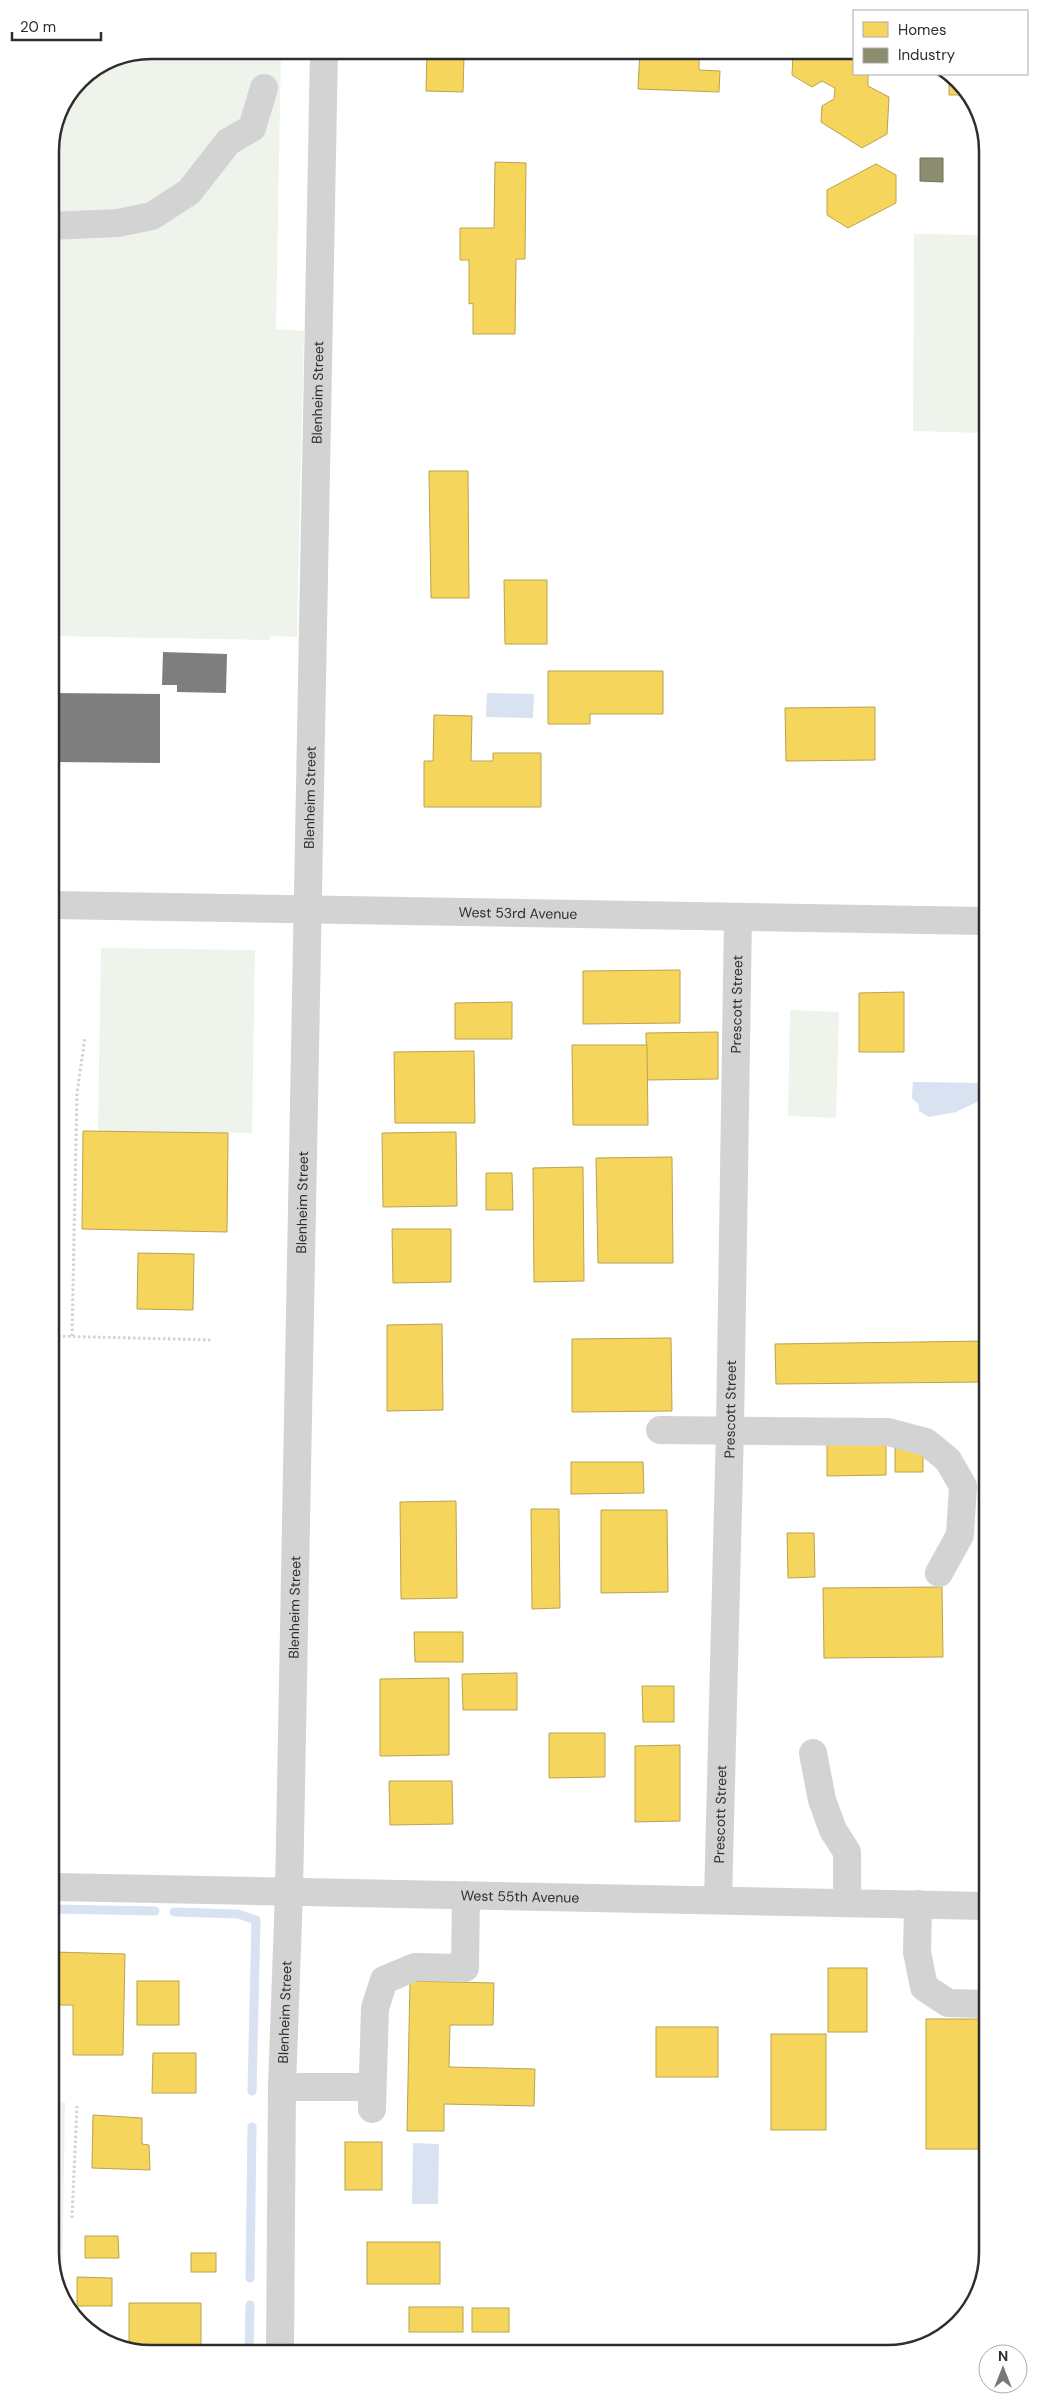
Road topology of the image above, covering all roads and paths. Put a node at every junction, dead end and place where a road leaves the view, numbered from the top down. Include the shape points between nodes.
1 (324, 59) edge
2 (264, 88) dead end
3 (59, 226) edge
4 (59, 905) edge
5 (308, 908) junction
6 (738, 917) junction
7 (979, 920) edge
8 (85, 1037) dead end
9 (59, 1336) edge
10 (72, 1336) junction
11 (213, 1340) dead end
12 (730, 1429) junction
13 (660, 1430) dead end
14 (939, 1573) dead end
15 (814, 1753) dead end
16 (59, 1887) edge
17 (289, 1892) junction
18 (466, 1896) junction
19 (718, 1900) junction
20 (847, 1903) junction
21 (918, 1904) junction
22 (979, 1906) edge
23 (979, 2004) edge
24 (282, 2087) junction
25 (77, 2106) dead end
26 (72, 2218) dead end
27 (280, 2345) edge

1 - 5 street, Blenheim Street
2 - 3 street via 252,128 228,142 189,192 152,216 118,223
4 - 5 street, West 53rd Avenue
5 - 6 street, West 53rd Avenue
5 - 17 street, Blenheim Street
6 - 7 street, West 53rd Avenue
6 - 12 street, Prescott Street
8 - 10 path via 78,1093
9 - 10 path
10 - 11 path
12 - 13 street
12 - 14 street via 888,1432 926,1442 948,1460 963,1486 960,1535
12 - 19 street, Prescott Street
15 - 20 street via 822,1800 833,1830 847,1852
16 - 17 street, West 55th Avenue
17 - 18 street, West 55th Avenue
17 - 24 street, Blenheim Street
18 - 19 street, West 55th Avenue
18 - 24 street via 465,1968 416,1967 384,1980 375,2008 372,2098
19 - 20 street, West 55th Avenue
20 - 21 street, West 55th Avenue
21 - 22 street, West 55th Avenue
21 - 23 street via 917,1952 924,1987 948,2003
24 - 27 street, Blenheim Street
25 - 26 path

